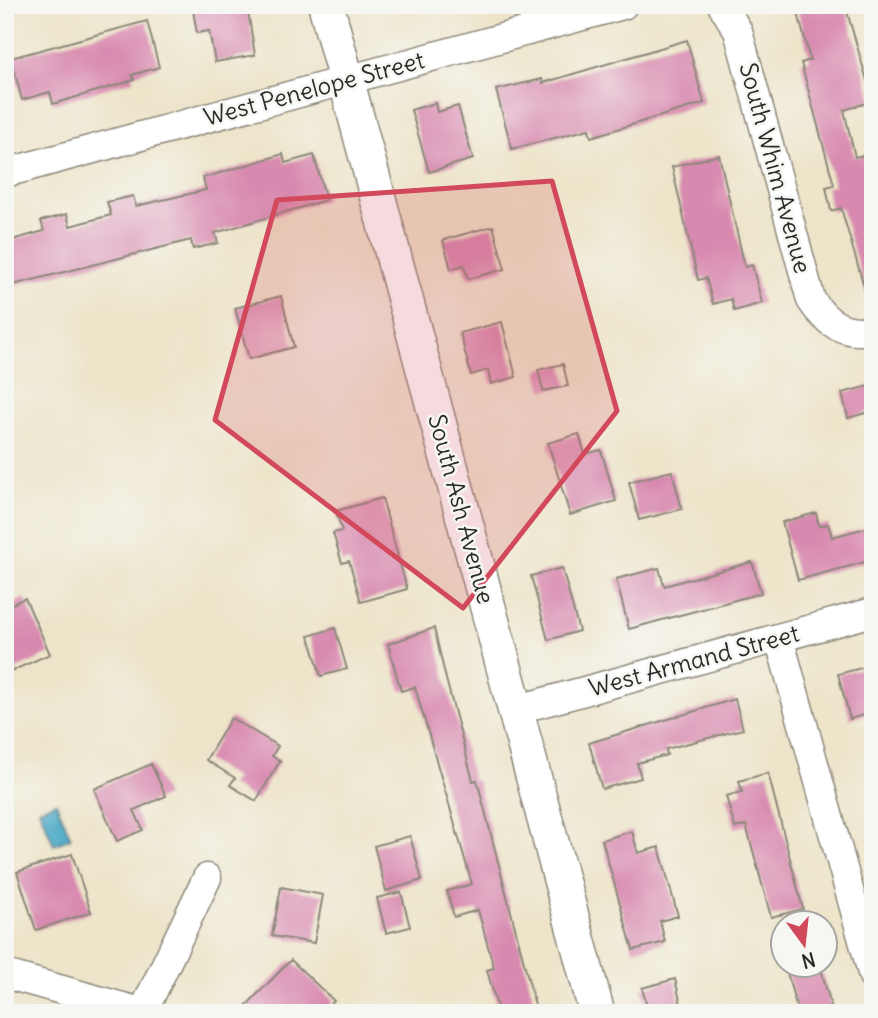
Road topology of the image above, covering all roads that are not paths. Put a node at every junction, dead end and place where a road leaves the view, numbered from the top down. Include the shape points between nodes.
1 (326, 5) edge
2 (623, 5) edge
3 (722, 5) edge
4 (346, 80) junction
5 (5, 173) edge
6 (873, 330) edge
7 (873, 612) edge
8 (779, 638) junction
9 (515, 710) junction
10 (207, 878) dead end
11 (5, 974) edge
12 (873, 976) edge
13 (144, 1012) edge
14 (597, 1013) edge

1 - 4 street, South Ash Avenue
2 - 4 street, West Penelope Street
3 - 6 street, South Whim Avenue via 738,32 811,300 834,326
4 - 5 street, West Penelope Street
4 - 9 street, South Ash Avenue
7 - 8 street, West Armand Street
8 - 9 street, West Armand Street
8 - 12 street
9 - 14 street, South Ash Avenue
10 - 13 street
11 - 13 street

